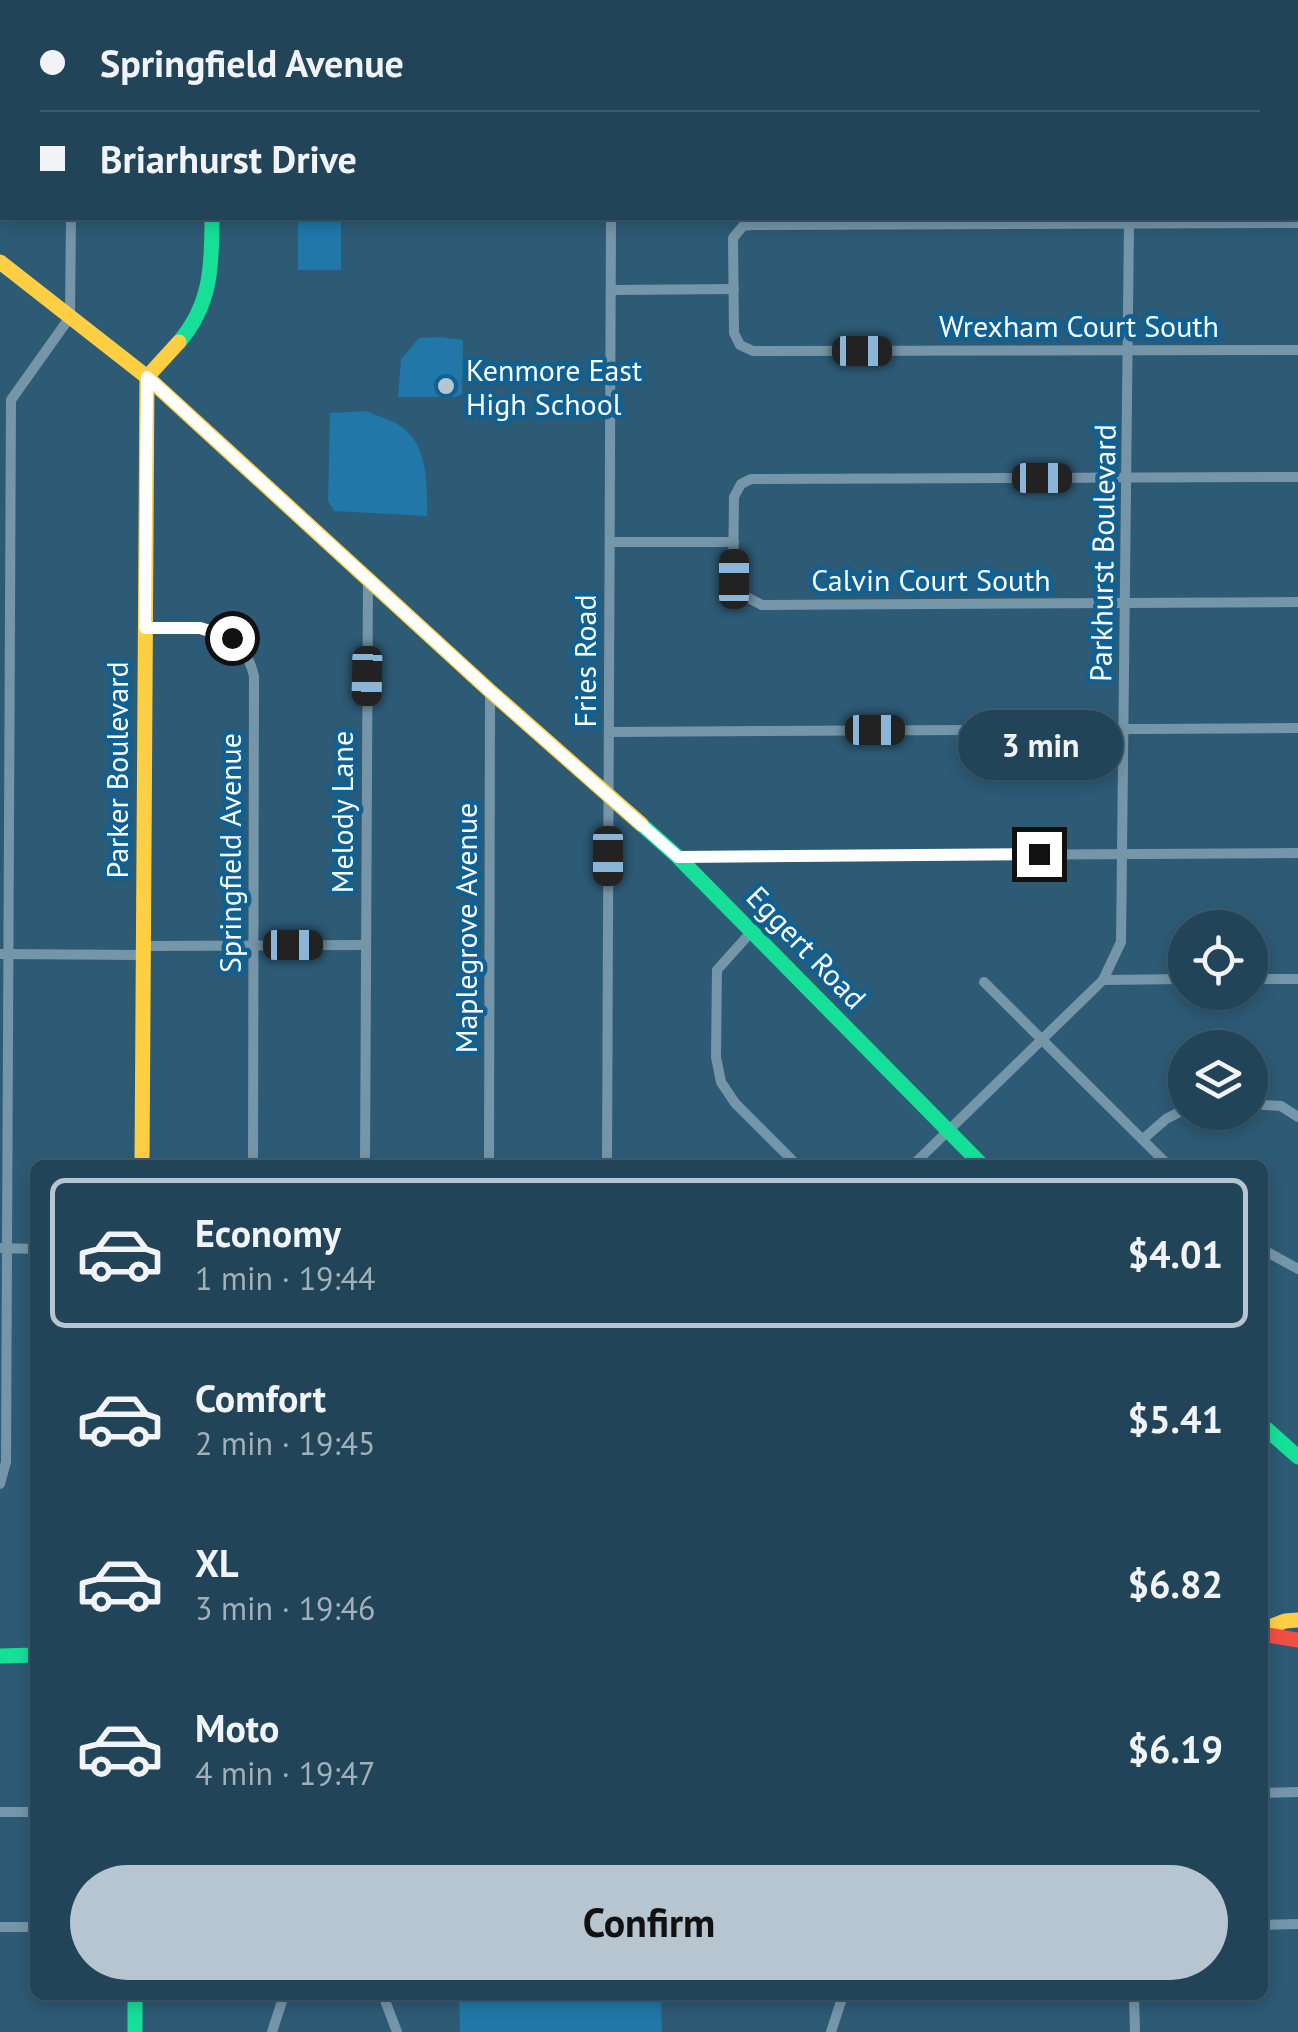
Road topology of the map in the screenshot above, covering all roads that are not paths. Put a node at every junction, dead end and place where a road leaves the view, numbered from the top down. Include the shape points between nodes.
1 (71, 220) edge
2 (212, 220) edge
3 (611, 220) edge
4 (1129, 221) edge
5 (1298, 224) edge
6 (0, 262) edge
7 (734, 289) junction
8 (611, 290) junction
9 (70, 317) junction
10 (1128, 350) junction
11 (1298, 350) edge
12 (147, 377) junction
13 (6, 402) edge
14 (1298, 477) edge
15 (1128, 478) junction
16 (610, 542) junction
17 (734, 542) junction
18 (368, 580) junction
19 (1298, 602) edge
20 (1126, 603) junction
21 (145, 628) junction
22 (490, 691) junction
23 (1298, 728) edge
24 (1125, 729) junction
25 (609, 732) junction
26 (609, 796) junction
27 (1298, 853) edge
28 (1124, 854) junction
29 (678, 857) junction
30 (753, 930) junction
31 (366, 945) junction
32 (253, 946) junction
33 (142, 951) junction
34 (4, 954) edge
35 (1298, 978) edge
36 (1168, 979) edge
37 (1268, 979) edge
38 (1104, 980) junction
39 (984, 982) dead end
40 (1044, 1039) junction
41 (1268, 1105) edge
42 (1168, 1118) edge
43 (1298, 1118) edge
44 (949, 1132) junction
45 (1143, 1139) junction
46 (142, 1160) edge
47 (253, 1160) edge
48 (364, 1160) edge
49 (489, 1160) edge
50 (607, 1160) edge
51 (791, 1160) edge
52 (918, 1160) edge
53 (977, 1160) edge
54 (1163, 1160) edge
55 (3, 1248) edge
56 (30, 1248) edge
57 (1268, 1253) edge
58 (1298, 1269) edge
59 (1268, 1430) edge
60 (1298, 1457) edge
61 (0, 1484) edge
62 (1298, 1620) edge
63 (1268, 1629) edge
64 (1268, 1633) edge
65 (1298, 1640) edge
66 (30, 1655) edge
67 (0, 1656) edge
68 (1298, 1792) edge
69 (1268, 1793) edge
70 (0, 1812) edge
71 (30, 1812) edge
72 (1298, 1924) edge
73 (1268, 1925) edge
74 (0, 1927) edge
75 (30, 1927) edge
76 (136, 2000) edge
77 (282, 2000) edge
78 (385, 2000) edge
79 (841, 2000) edge
80 (1134, 2000) edge
81 (135, 2032) edge
82 (272, 2032) edge
83 (397, 2032) edge
84 (831, 2032) edge
85 (1135, 2032) edge

1 - 9 street
2 - 12 street via 206,306
3 - 8 street, Fries Road
4 - 5 street
4 - 7 street via 742,226 733,238
4 - 10 street, Parkhurst Boulevard
6 - 9 street, Eggert Road
7 - 8 street
7 - 10 street, Wrexham Court South via 736,340 754,352
8 - 16 street, Fries Road
9 - 12 street, Eggert Road
9 - 13 street
10 - 11 street, Wrexham Court South
10 - 15 street, Parkhurst Boulevard
12 - 18 street, Eggert Road
12 - 21 street, Parker Boulevard
13 - 34 street
14 - 15 street
15 - 17 street via 751,479 734,497
15 - 20 street, Parkhurst Boulevard
16 - 17 street
16 - 25 street, Fries Road
17 - 20 street, Calvin Court South via 736,587 762,605
18 - 22 street, Eggert Road
18 - 31 street, Melody Lane
19 - 20 street, Calvin Court South
20 - 24 street, Parkhurst Boulevard
21 - 32 street, Springfield Avenue via 214,630 232,638 252,664
21 - 33 street, Parker Boulevard
22 - 26 street, Eggert Road
22 - 49 street, Maplegrove Avenue
23 - 24 street
24 - 25 street
24 - 28 street, Parkhurst Boulevard
25 - 26 street, Fries Road
26 - 29 street, Eggert Road
26 - 50 street, Fries Road
27 - 28 street
28 - 29 street
28 - 38 street, Parkhurst Boulevard via 1121,942
29 - 30 street, Eggert Road
30 - 44 street, Eggert Road
30 - 51 street via 717,970 718,1070 734,1103
31 - 32 street
31 - 48 street, Melody Lane
32 - 33 street
32 - 47 street, Springfield Avenue
33 - 34 street
33 - 46 street, Parker Boulevard
34 - 55 street
35 - 37 street
36 - 38 street
38 - 40 street, Parkhurst Boulevard
39 - 40 street
40 - 44 street, Parkhurst Boulevard
40 - 45 street
41 - 43 street
42 - 45 street
44 - 52 street, Parkhurst Boulevard
44 - 53 street, Eggert Road
45 - 54 street
55 - 56 street
55 - 61 street via 6,1462
57 - 58 street
59 - 60 street
62 - 63 street
64 - 65 street
66 - 67 street
68 - 69 street
70 - 71 street
72 - 73 street
74 - 75 street
76 - 81 street
77 - 82 street
78 - 83 street
79 - 84 street
80 - 85 street

